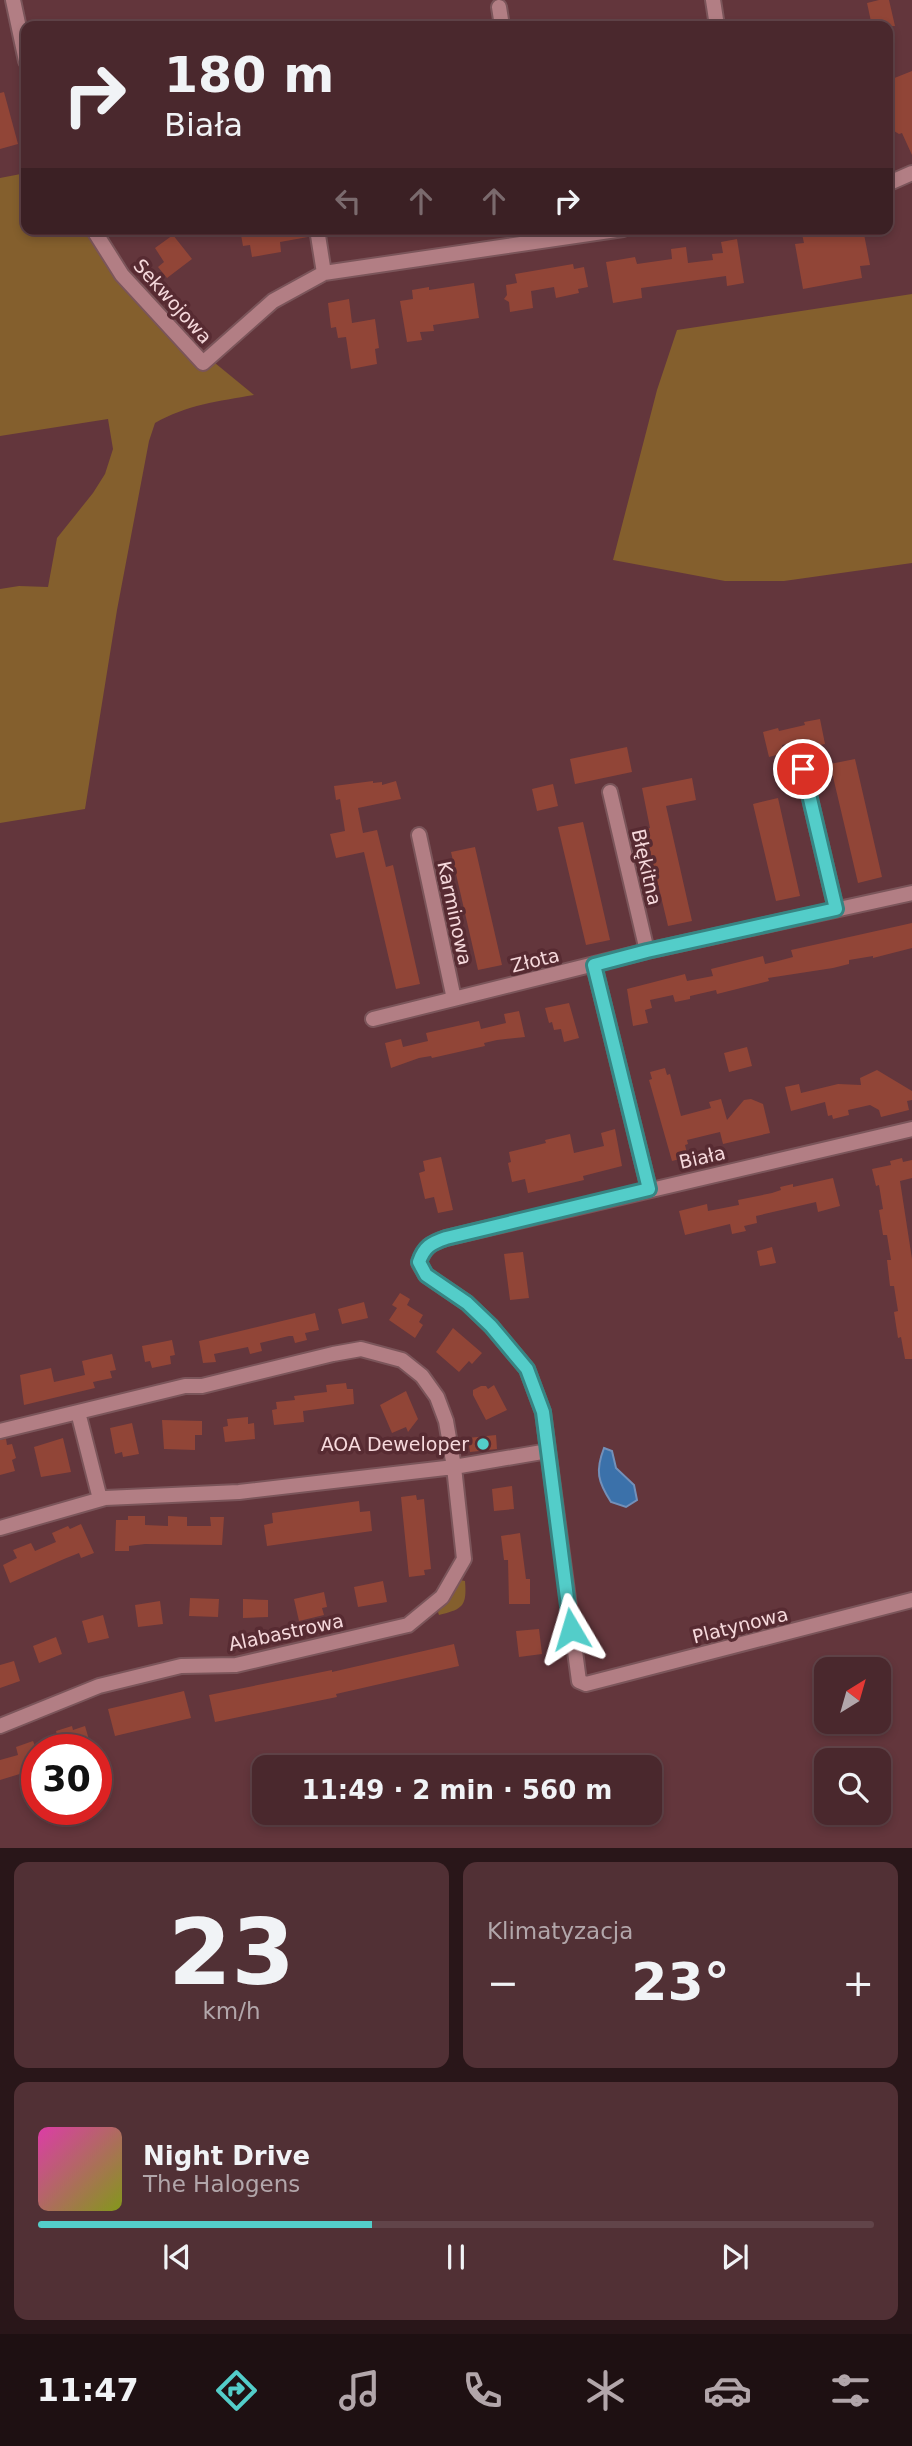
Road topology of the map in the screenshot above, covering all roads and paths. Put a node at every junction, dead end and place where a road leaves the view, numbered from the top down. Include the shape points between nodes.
1 (13, 0) edge
2 (713, 0) edge
3 (499, 7) dead end
4 (501, 21) edge
5 (716, 21) edge
6 (21, 38) edge
7 (912, 173) edge
8 (893, 181) edge
9 (97, 235) edge
10 (318, 235) edge
11 (532, 236) edge
12 (324, 273) junction
13 (803, 769) dead end
14 (610, 792) dead end
15 (419, 835) dead end
16 (912, 893) edge
17 (836, 909) junction
18 (647, 951) junction
19 (594, 965) junction
20 (454, 999) junction
21 (373, 1019) dead end
22 (912, 1129) edge
23 (649, 1189) junction
24 (78, 1412) junction
25 (0, 1431) edge
26 (548, 1451) junction
27 (454, 1467) junction
28 (100, 1499) junction
29 (0, 1528) edge
30 (912, 1601) edge
31 (0, 1726) edge

1 - 6 street
2 - 5 street
3 - 4 street
7 - 8 street
9 - 12 street, Sekwojowa via 122,275 203,363 273,301
10 - 12 street
11 - 12 street
13 - 17 street
14 - 18 street, Błękitna
15 - 20 street, Karminowa
16 - 17 street, Złota
17 - 18 street, Złota
18 - 19 street, Złota
19 - 20 street, Złota
19 - 23 street
20 - 21 street, Złota
22 - 23 street, Biała
23 - 26 street, Biała via 446,1238 423,1251 419,1262 426,1275 467,1303 527,1369 543,1412
24 - 25 street, Alabastrowa
24 - 27 street, Alabastrowa via 360,1349 402,1360 422,1376 446,1421
24 - 28 street
26 - 27 street
26 - 30 street, Platynowa via 579,1681 586,1684
27 - 28 street via 239,1492
27 - 31 street, Alabastrowa via 464,1559 442,1597 408,1625 236,1665 180,1666 126,1679
28 - 29 street

